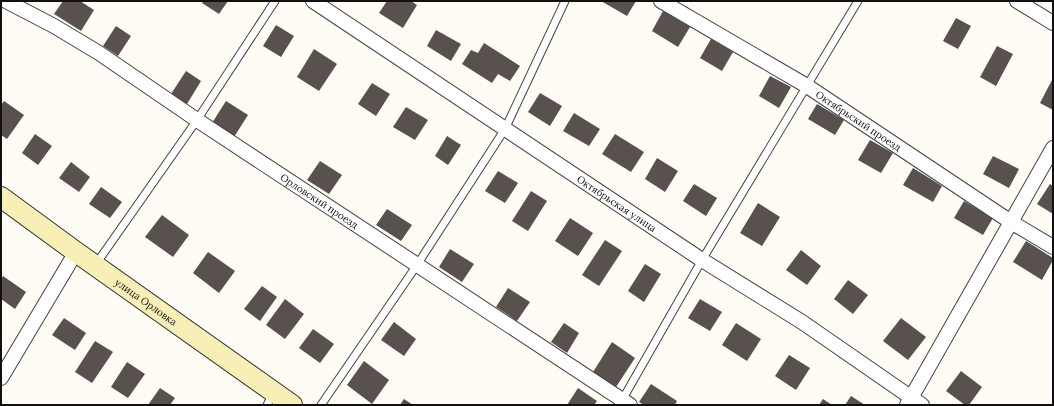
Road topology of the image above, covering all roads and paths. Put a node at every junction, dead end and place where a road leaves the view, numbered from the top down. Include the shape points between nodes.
1 (6, 1) edge
2 (275, 1) edge
3 (313, 1) edge
4 (565, 1) edge
5 (661, 1) edge
6 (858, 1) edge
7 (1016, 1) edge
8 (1053, 23) edge
9 (807, 86) junction
10 (197, 120) junction
11 (505, 129) junction
12 (1053, 148) edge
13 (1, 197) edge
14 (1011, 222) junction
15 (1053, 247) edge
16 (76, 252) junction
17 (702, 260) junction
18 (95, 265) junction
19 (418, 265) junction
20 (1, 378) edge
21 (271, 399) edge
22 (624, 403) edge
23 (914, 403) edge
24 (292, 405) edge
25 (321, 405) edge

1 - 10 street, Орловский проезд via 99,53
2 - 10 lane
3 - 11 street, Октябрьская улица
4 - 11 lane
5 - 9 street, Октябрьский проезд
6 - 9 lane
7 - 8 street
9 - 14 street, Октябрьский проезд
9 - 17 lane
10 - 18 lane
10 - 19 street, Орловский проезд
11 - 17 street, Октябрьская улица
11 - 19 lane
12 - 14 street
13 - 16 street, улица Орловка
14 - 15 street, Октябрьский проезд
14 - 23 street
16 - 18 street, улица Орловка
16 - 20 street
17 - 22 lane
17 - 23 street, Октябрьская улица via 802,322
18 - 21 street, улица Орловка
19 - 22 street, Орловский проезд
19 - 25 lane
21 - 24 street, улица Орловка

